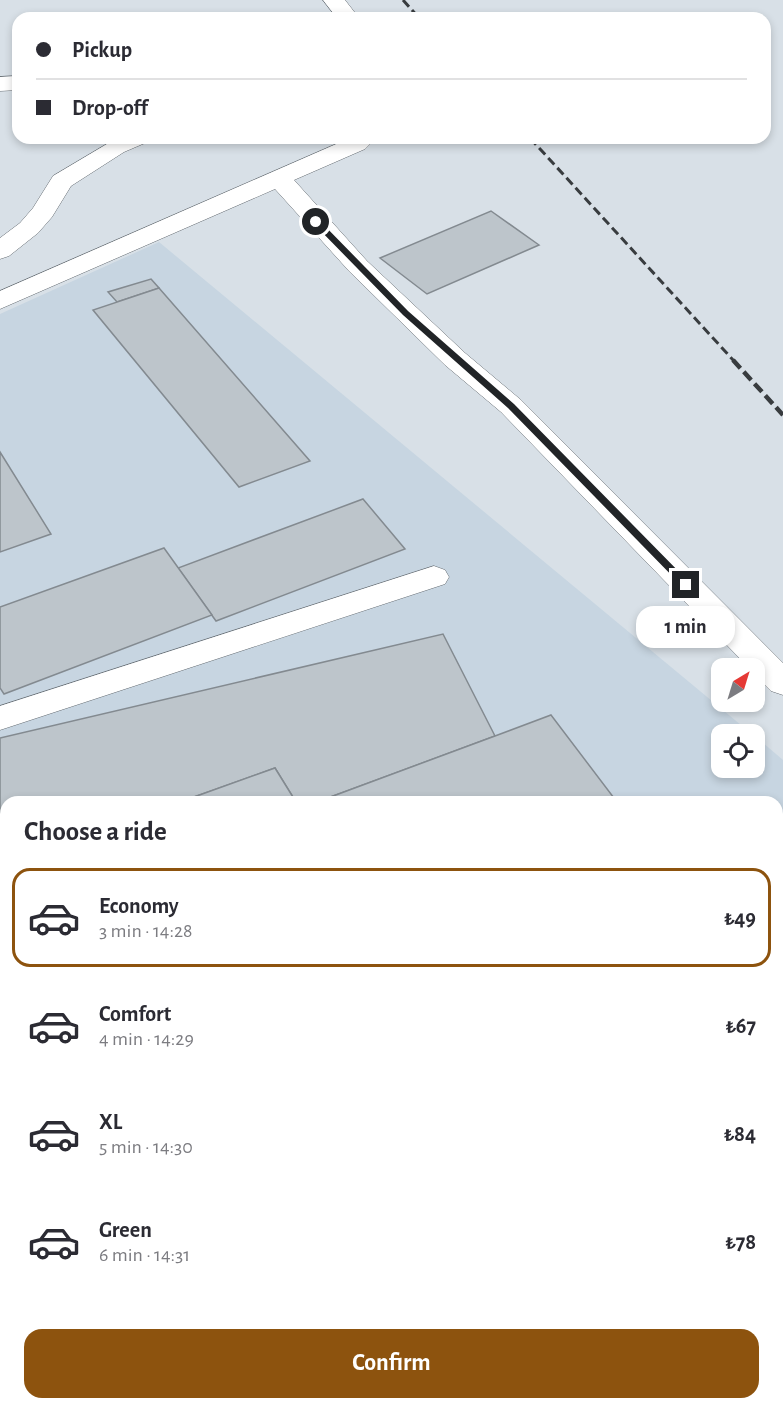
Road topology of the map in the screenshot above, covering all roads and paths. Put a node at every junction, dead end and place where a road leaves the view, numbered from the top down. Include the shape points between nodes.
1 (334, 0) edge
2 (343, 12) edge
3 (123, 144) edge
4 (357, 144) edge
5 (279, 178) junction
6 (0, 252) edge
7 (0, 301) edge
8 (434, 577) dead end
9 (783, 683) edge
10 (0, 718) edge

1 - 2 street
3 - 6 street via 62,182 29,228
4 - 5 street
5 - 7 street
5 - 9 street via 358,266 511,406
8 - 10 street

